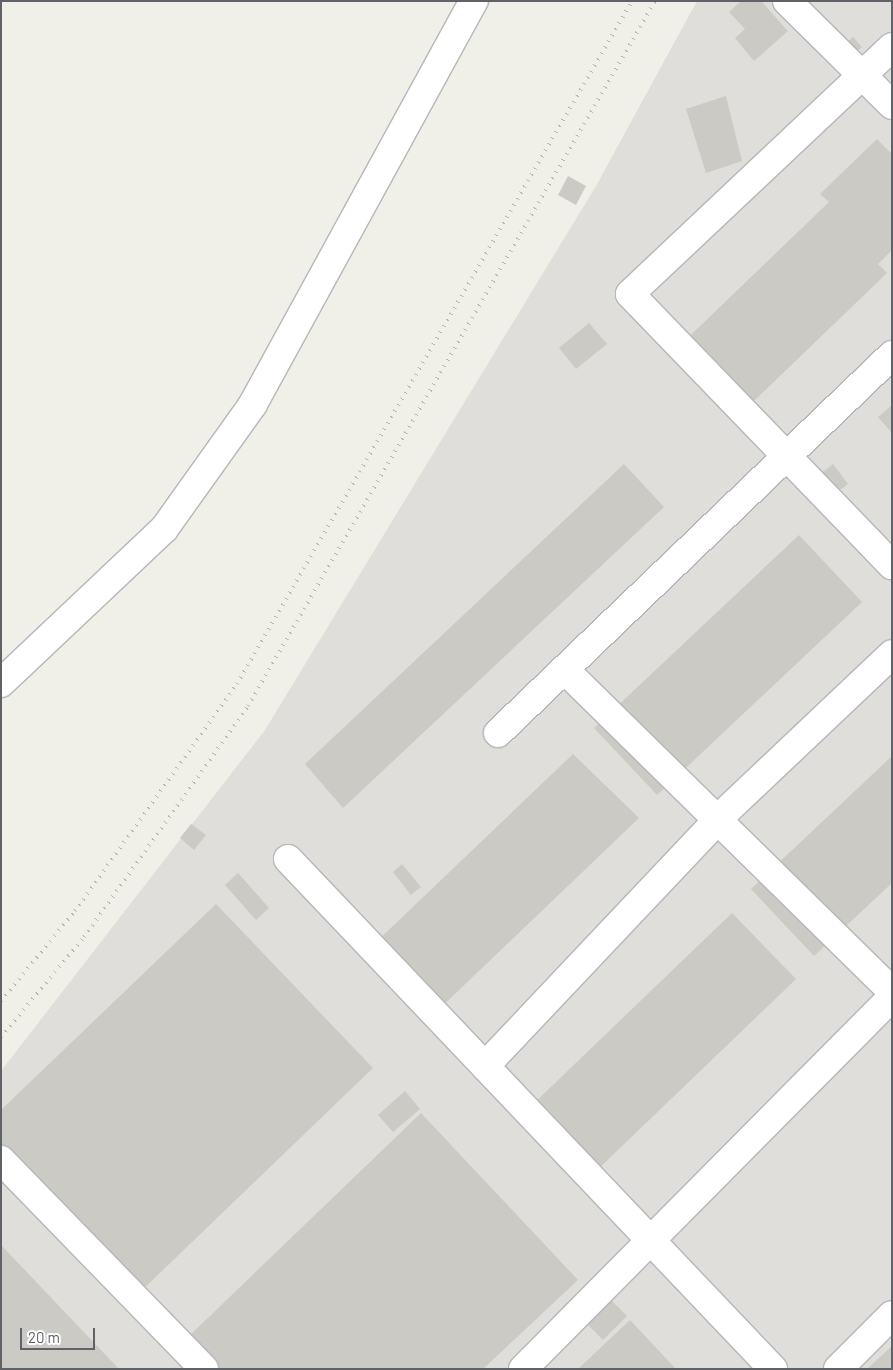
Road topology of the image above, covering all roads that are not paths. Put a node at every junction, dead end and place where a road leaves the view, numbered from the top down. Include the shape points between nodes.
1 (474, 1) edge
2 (787, 1) edge
3 (892, 47) edge
4 (862, 76) junction
5 (892, 105) edge
6 (892, 355) edge
7 (787, 456) junction
8 (892, 565) edge
9 (892, 654) edge
10 (565, 670) junction
11 (1, 683) edge
12 (498, 733) dead end
13 (718, 820) junction
14 (288, 859) dead end
15 (892, 991) edge
16 (892, 997) edge
17 (485, 1066) junction
18 (1, 1160) edge
19 (651, 1241) junction
20 (892, 1315) edge
21 (204, 1369) edge
22 (523, 1369) edge
23 (773, 1369) edge
24 (838, 1369) edge

1 - 11 street via 253,404 164,529
2 - 4 street
3 - 4 street
4 - 5 street
4 - 7 street via 630,294
6 - 7 street
7 - 8 street
7 - 10 street
9 - 13 street
10 - 12 street
10 - 13 street
13 - 15 street
13 - 17 street
14 - 17 street
16 - 19 street
17 - 19 street
18 - 21 street
19 - 22 street
19 - 23 street
20 - 24 street

